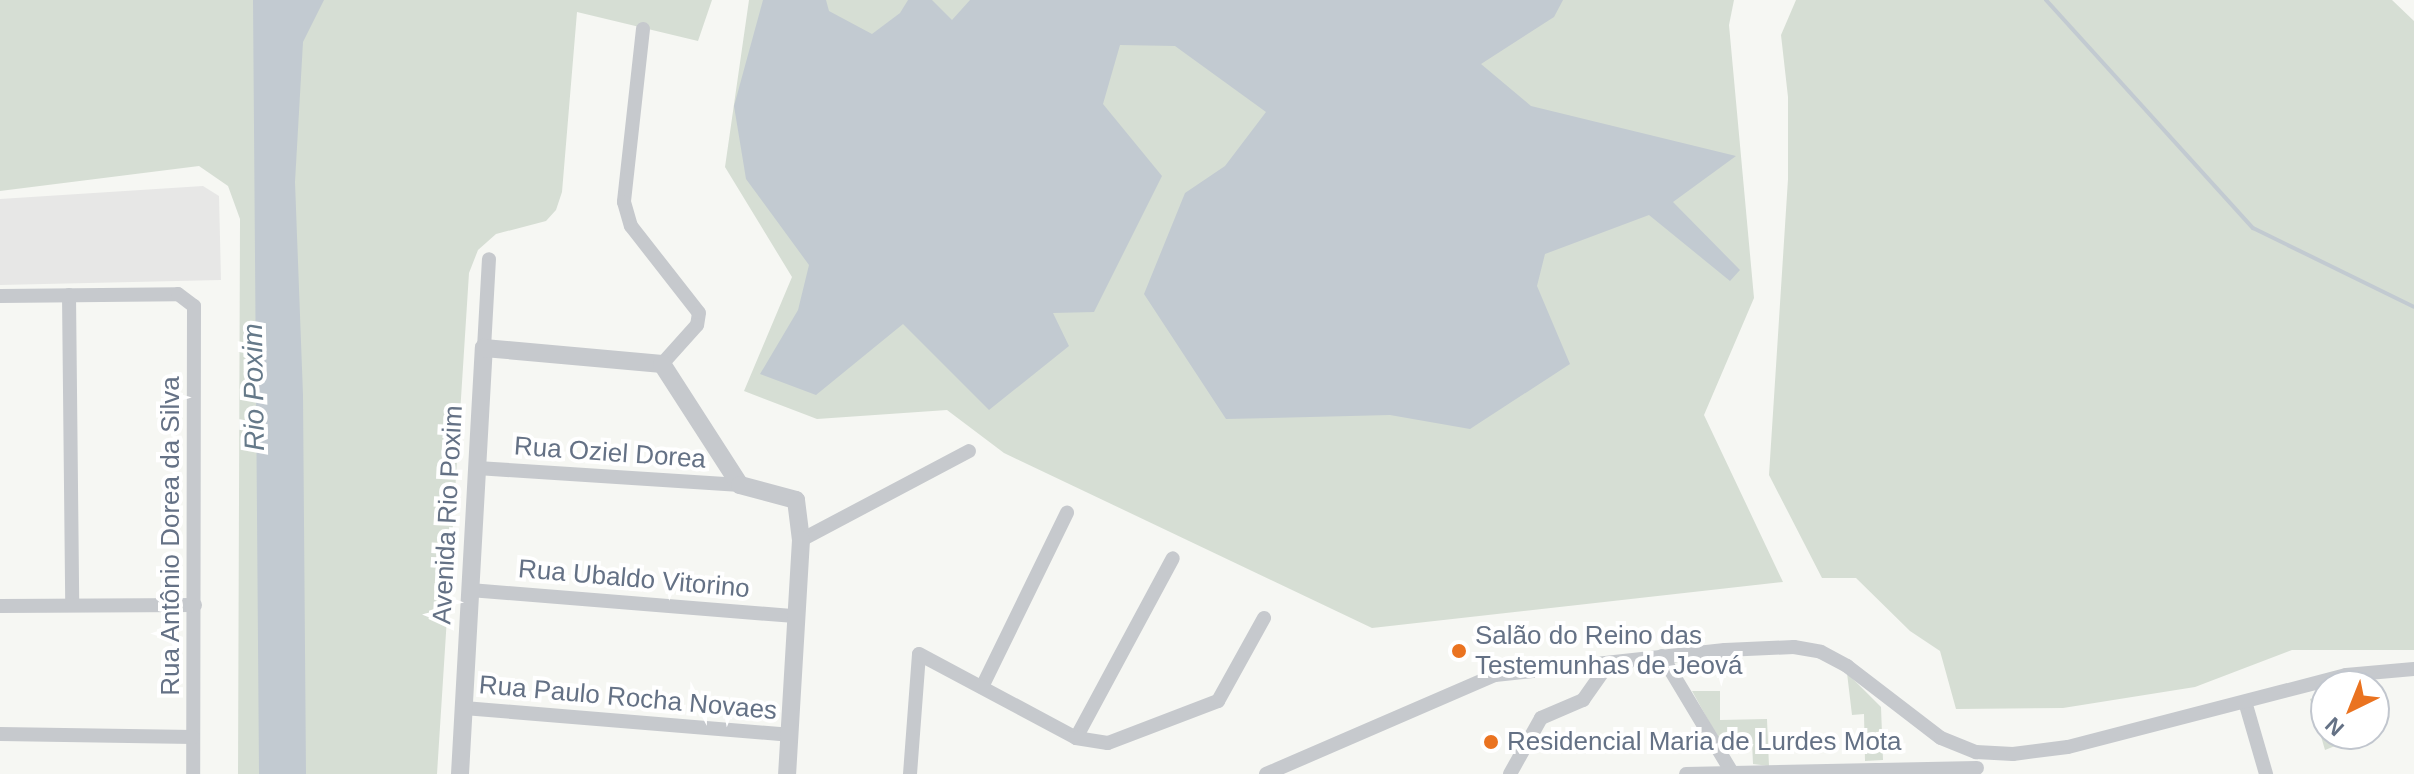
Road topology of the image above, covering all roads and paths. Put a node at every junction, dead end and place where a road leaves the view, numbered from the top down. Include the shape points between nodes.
1 (643, 29) dead end
2 (489, 259) dead end
3 (69, 295) junction
4 (0, 296) edge
5 (484, 348) junction
6 (662, 364) junction
7 (969, 451) dead end
8 (477, 468) junction
9 (740, 485) junction
10 (1067, 513) dead end
11 (801, 540) junction
12 (1173, 558) dead end
13 (470, 590) junction
14 (72, 604) junction
15 (195, 605) junction
16 (0, 606) edge
17 (795, 616) junction
18 (1264, 618) dead end
19 (1662, 656) junction
20 (1609, 663) junction
21 (2414, 669) edge
22 (982, 687) junction
23 (2246, 705) junction
24 (464, 708) junction
25 (0, 734) edge
26 (789, 735) junction
27 (193, 737) junction
28 (1076, 738) junction
29 (1976, 752) junction
30 (1977, 771) edge
31 (1733, 773) edge
32 (193, 774) edge
33 (460, 774) edge
34 (787, 774) edge
35 (910, 774) edge
36 (1266, 774) edge
37 (1510, 774) edge
38 (1686, 774) edge
39 (2266, 774) edge

1 - 6 street via 624,202 631,226 699,313 697,325
2 - 5 street, Avenida Rio Poxim
3 - 4 street
3 - 14 street
3 - 15 street, Rua Antônio Dorea da Silva via 178,294 197,312
5 - 6 street
5 - 8 street, Avenida Rio Poxim
6 - 9 street
7 - 11 street
8 - 9 street, Rua Oziel Dorea
8 - 13 street, Avenida Rio Poxim
9 - 11 street via 796,500
10 - 22 street
11 - 17 street
12 - 28 street
13 - 17 street, Rua Ubaldo Vitorino
13 - 24 street, Avenida Rio Poxim
14 - 15 street
14 - 16 street
15 - 27 street, Rua Antônio Dorea da Silva
17 - 26 street
18 - 28 street via 1218,701 1122,740 1093,743
19 - 20 street
19 - 29 street via 1794,647 1821,652 1930,731
19 - 31 street
20 - 36 street via 1495,675
20 - 37 street via 1583,700 1541,718
21 - 23 street via 2346,675
22 - 28 street
22 - 35 street via 919,654
23 - 29 street via 2068,747
23 - 39 street
24 - 26 street, Rua Paulo Rocha Novaes
24 - 33 street, Avenida Rio Poxim
25 - 27 street
26 - 34 street
27 - 32 street, Rua Antônio Dorea da Silva
29 - 30 street
30 - 31 street
31 - 38 street

